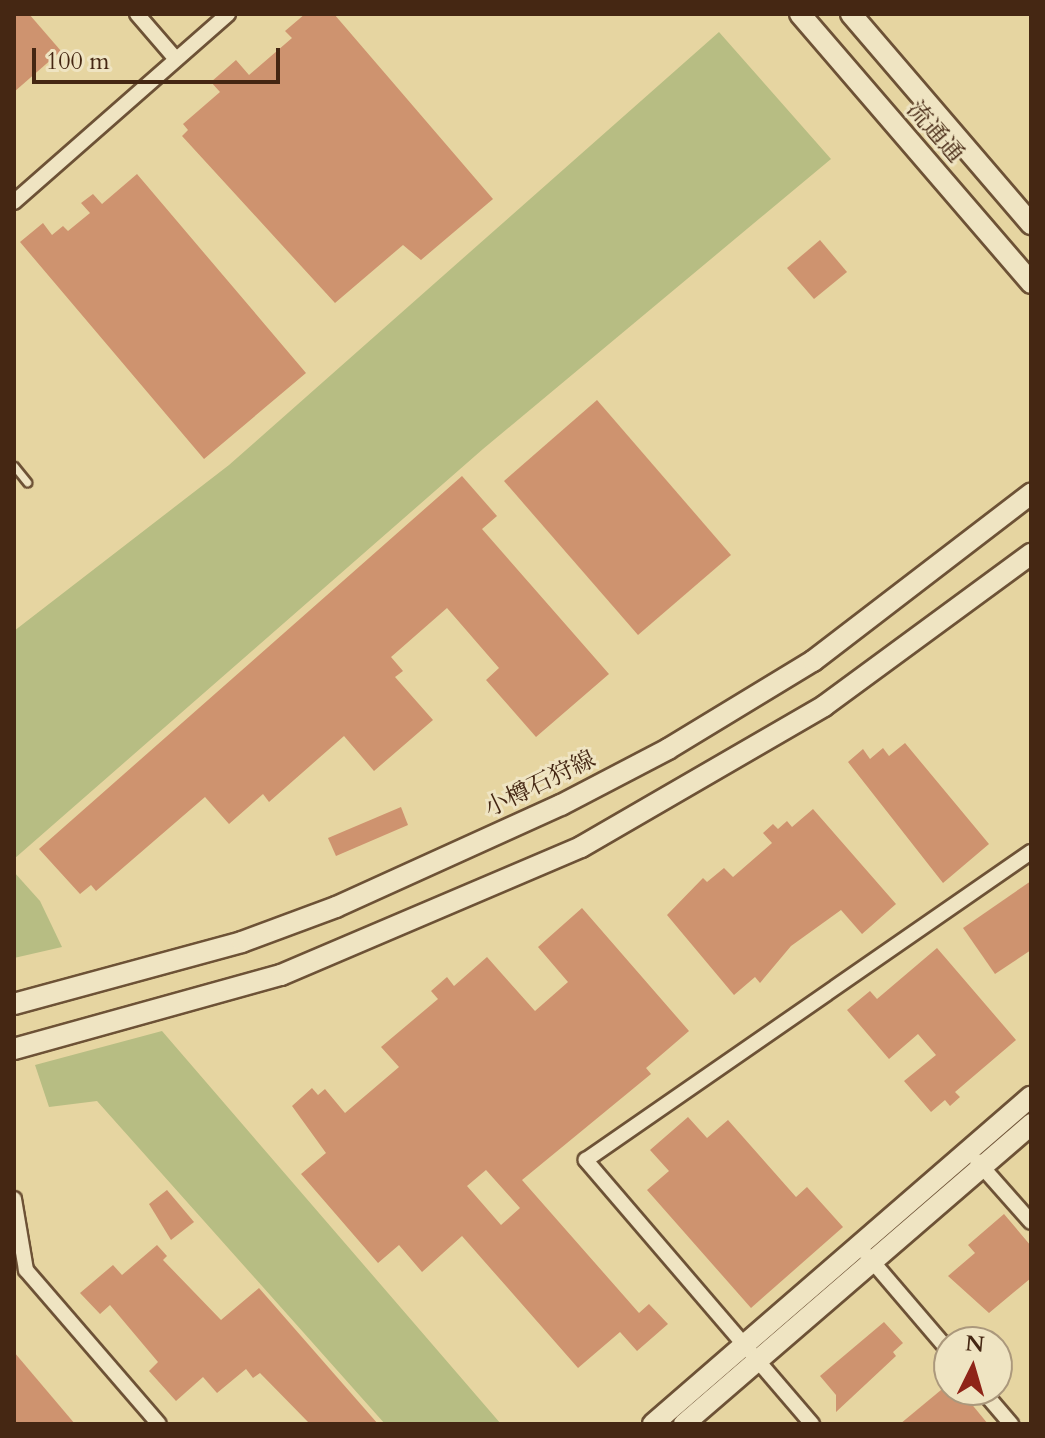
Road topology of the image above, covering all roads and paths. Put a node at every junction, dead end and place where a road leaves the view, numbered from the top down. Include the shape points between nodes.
1 (137, 14) edge
2 (228, 14) edge
3 (800, 14) edge
4 (851, 14) edge
5 (175, 58) junction
6 (14, 202) edge
7 (1031, 224) edge
8 (1031, 283) edge
9 (14, 466) edge
10 (27, 482) dead end
11 (1031, 494) edge
12 (1031, 554) edge
13 (1031, 852) edge
14 (14, 1004) edge
15 (14, 1049) edge
16 (1031, 1097) edge
17 (1031, 1124) edge
18 (975, 1159) junction
19 (14, 1199) edge
20 (1031, 1222) edge
21 (866, 1254) junction
22 (20, 1271) edge
23 (933, 1332) edge
24 (750, 1354) junction
25 (996, 1406) edge
26 (159, 1424) edge
27 (653, 1424) edge
28 (684, 1424) edge
29 (812, 1424) edge
30 (1011, 1424) edge

1 - 5 street
2 - 5 street
3 - 8 main road, 流通通
4 - 7 main road, 流通通
5 - 6 street
9 - 10 lane
11 - 14 main road, 小樽石狩線 via 813,661 668,749 561,805 255,937
12 - 15 main road via 824,706 581,847 281,975
13 - 24 street via 586,1160
16 - 18 main road
17 - 18 main road
18 - 20 street
18 - 21 main road
19 - 22 street
21 - 23 street
21 - 24 main road
22 - 26 street
24 - 27 main road
24 - 28 main road
24 - 29 street
25 - 30 street

